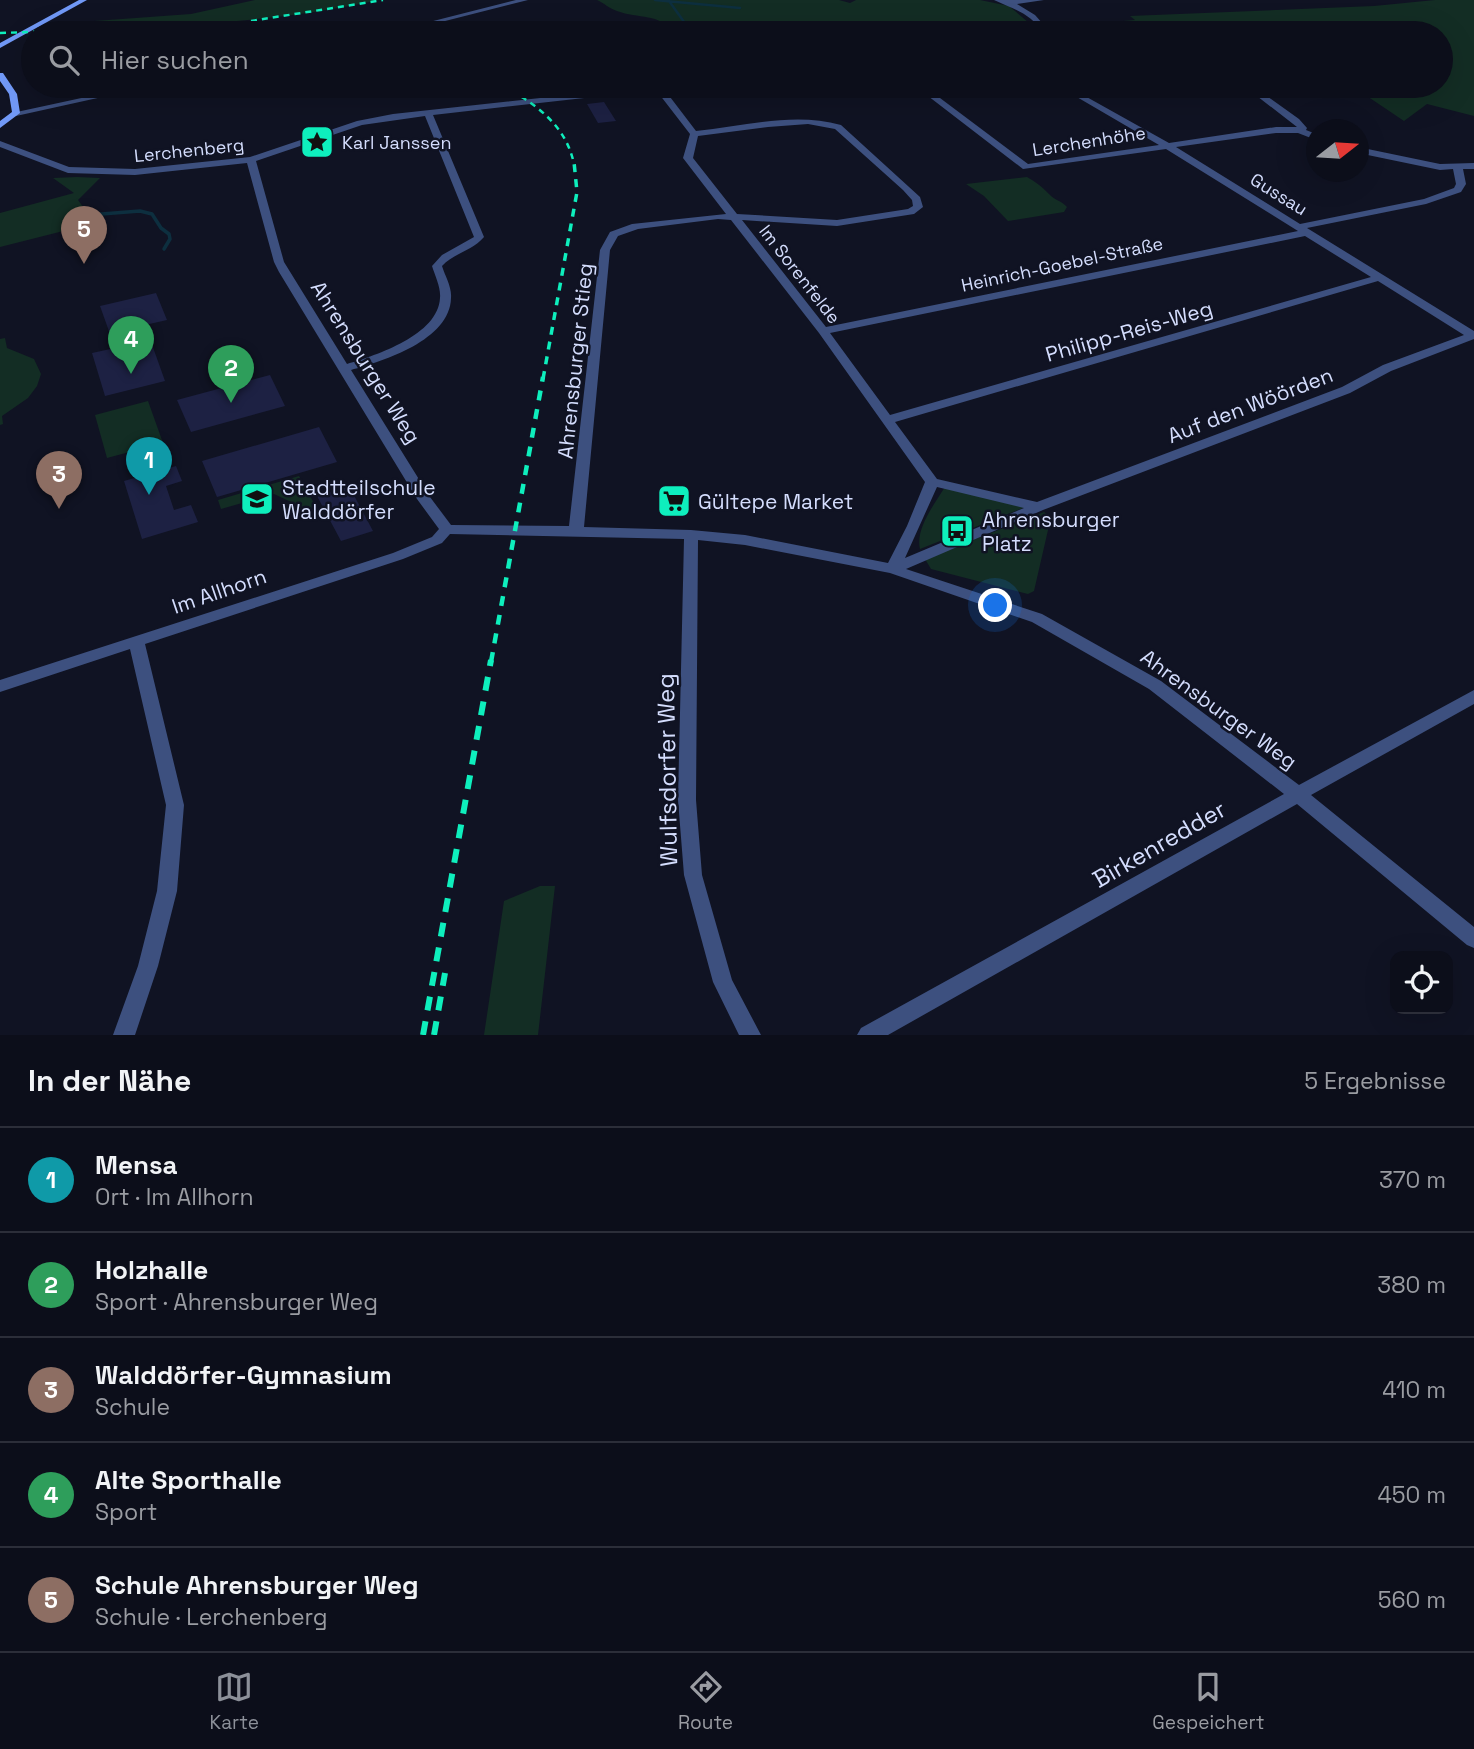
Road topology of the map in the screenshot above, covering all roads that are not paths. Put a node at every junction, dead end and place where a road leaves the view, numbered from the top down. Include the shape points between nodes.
1 (84, 0) edge
2 (525, 0) edge
3 (997, 0) edge
4 (1041, 0) edge
5 (1013, 2) junction
6 (46, 21) edge
7 (439, 21) edge
8 (1037, 21) edge
9 (21, 34) edge
10 (0, 46) edge
11 (0, 75) edge
12 (89, 98) edge
13 (561, 98) edge
14 (666, 98) edge
15 (935, 98) edge
16 (1083, 98) edge
17 (1264, 98) edge
18 (16, 113) junction
19 (428, 113) junction
20 (0, 125) edge
21 (1299, 130) junction
22 (1306, 133) edge
23 (694, 134) junction
24 (0, 144) edge
25 (1166, 145) junction
26 (1369, 152) edge
27 (251, 160) junction
28 (1474, 166) edge
29 (1458, 169) junction
30 (732, 216) junction
31 (1303, 229) junction
32 (1381, 277) junction
33 (823, 331) junction
34 (1474, 335) edge
35 (343, 369) junction
36 (887, 420) junction
37 (932, 482) junction
38 (1038, 507) junction
39 (447, 528) junction
40 (576, 531) junction
41 (691, 535) junction
42 (892, 569) junction
43 (136, 641) junction
44 (0, 686) edge
45 (1474, 696) edge
46 (1296, 793) junction
47 (1474, 939) edge
48 (124, 1035) edge
49 (750, 1035) edge
50 (869, 1035) edge

1 - 6 street
2 - 7 street
3 - 5 street
4 - 5 street
5 - 8 street
9 - 10 street
11 - 18 street via 13,94
12 - 18 street
13 - 19 street, Lerchenberg
14 - 23 street
15 - 25 street, Lerchenhöhe via 1026,167
16 - 25 street, Gussau
17 - 21 street via 1296,121 1303,128
18 - 20 street
19 - 27 street, Lerchenberg via 360,123
19 - 35 street via 478,237 472,246 441,259 437,266 446,297 430,327 387,354
21 - 22 street
21 - 25 street, Lerchenhöhe
23 - 30 street, Im Sorenfelde via 688,158
23 - 30 street, Ahrensburger Stieg via 830,123 906,188 918,207 911,212 837,223
24 - 27 street, Lerchenberg via 56,166 102,173
25 - 31 street, Gussau
26 - 29 street
27 - 35 street, Ahrensburger Weg via 279,262
28 - 29 street
29 - 31 street, Heinrich-Goebel-Straße via 1458,190
30 - 33 street, Im Sorenfelde
30 - 40 street, Ahrensburger Stieg via 636,226 614,234 605,250
31 - 32 street, Gussau
31 - 33 street, Heinrich-Goebel-Straße
32 - 34 street, Gussau
32 - 36 street, Philipp-Reis-Weg
33 - 36 street, Im Sorenfelde
34 - 38 street, Auf den Wöörden via 1387,368 1346,390
35 - 39 street, Ahrensburger Weg
36 - 37 street, Im Sorenfelde
37 - 38 street
37 - 42 street
38 - 42 street
39 - 40 street, Ahrensburger Weg
39 - 43 street, Im Allhorn via 437,540 398,556
40 - 41 street, Ahrensburger Weg
41 - 42 street, Ahrensburger Weg via 745,540
41 - 49 street, Wulfsdorfer Weg via 687,800 693,875 723,982
42 - 46 street, Ahrensburger Weg via 1037,618 1155,685
43 - 44 street, Im Allhorn
43 - 48 street via 175,805 167,891
45 - 46 street, Birkenredder
46 - 47 street, Ahrensburger Weg
46 - 50 street, Birkenredder

